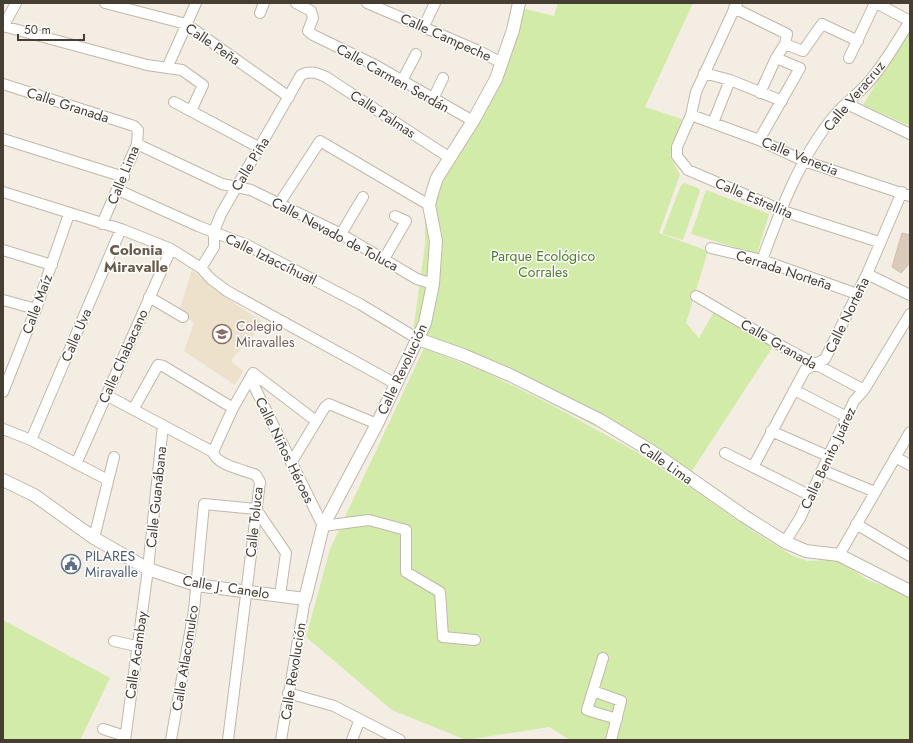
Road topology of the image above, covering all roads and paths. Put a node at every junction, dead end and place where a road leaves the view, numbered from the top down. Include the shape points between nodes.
1 (16, 3) edge
2 (105, 3) edge
3 (196, 3) edge
4 (264, 3) edge
5 (296, 3) edge
6 (367, 3) edge
7 (435, 3) edge
8 (876, 3) edge
9 (516, 4) edge
10 (736, 6) edge
11 (260, 13) dead end
12 (910, 21) edge
13 (186, 24) junction
14 (424, 26) junction
15 (3, 27) edge
16 (858, 41) junction
17 (785, 44) junction
18 (802, 50) junction
19 (416, 54) dead end
20 (776, 58) junction
21 (848, 58) dead end
22 (502, 63) junction
23 (167, 68) junction
24 (800, 68) junction
25 (314, 72) joint
26 (704, 73) junction
27 (443, 78) dead end
28 (730, 80) junction
29 (402, 82) junction
30 (3, 84) edge
31 (760, 93) junction
32 (289, 97) junction
33 (433, 100) junction
34 (782, 101) junction
35 (174, 102) dead end
36 (847, 104) junction
37 (191, 111) junction
38 (691, 115) junction
39 (473, 121) junction
40 (713, 123) junction
41 (134, 126) joint
42 (910, 134) edge
43 (3, 139) edge
44 (759, 140) junction
45 (137, 144) junction
46 (260, 148) junction
47 (450, 158) junction
48 (804, 161) junction
49 (124, 177) junction
50 (235, 187) junction
51 (118, 190) junction
52 (3, 192) edge
53 (906, 194) edge
54 (363, 198) dead end
55 (279, 204) junction
56 (429, 205) junction
57 (781, 210) junction
58 (69, 214) junction
59 (395, 216) dead end
60 (102, 224) junction
61 (121, 230) junction
62 (214, 231) junction
63 (341, 234) junction
64 (879, 242) junction
65 (171, 248) junction
66 (711, 248) dead end
67 (3, 250) edge
68 (384, 259) junction
69 (762, 260) junction
70 (52, 266) junction
71 (201, 268) junction
72 (867, 274) junction
73 (433, 284) junction
74 (857, 294) junction
75 (910, 295) edge
76 (696, 296) dead end
77 (149, 298) junction
78 (3, 300) edge
79 (36, 309) junction
80 (910, 314) edge
81 (183, 317) dead end
82 (418, 339) junction
83 (814, 364) junction
84 (253, 373) junction
85 (396, 384) junction
86 (794, 390) junction
87 (864, 390) junction
88 (3, 392) edge
89 (106, 395) junction
90 (134, 408) junction
91 (233, 408) junction
92 (847, 417) junction
93 (316, 421) junction
94 (377, 424) junction
95 (163, 425) junction
96 (3, 429) edge
97 (771, 431) junction
98 (910, 432) edge
99 (31, 440) junction
100 (213, 452) junction
101 (725, 453) dead end
102 (828, 456) junction
103 (114, 457) dead end
104 (895, 457) junction
105 (291, 463) junction
106 (76, 464) junction
107 (910, 465) edge
108 (753, 467) junction
109 (822, 470) junction
110 (3, 480) edge
111 (108, 480) junction
112 (875, 492) junction
113 (811, 496) junction
114 (256, 509) junction
115 (856, 524) junction
116 (323, 526) junction
117 (94, 538) junction
118 (786, 542) junction
119 (839, 555) junction
120 (910, 556) edge
121 (148, 569) junction
122 (196, 585) junction
123 (910, 591) edge
124 (247, 592) junction
125 (280, 595) junction
126 (305, 599) junction
127 (475, 640) dead end
128 (114, 641) dead end
129 (136, 646) junction
130 (602, 658) dead end
131 (593, 691) junction
132 (288, 693) junction
133 (617, 719) junction
134 (360, 720) junction
135 (103, 729) dead end
136 (125, 738) edge
137 (171, 740) edge
138 (228, 740) edge
139 (281, 740) edge
140 (352, 740) edge
141 (400, 740) edge
142 (612, 740) edge

1 - 15 street
2 - 13 street, Calle Peña
3 - 13 street
4 - 11 street
5 - 29 street, Calle Carmen Serdán via 311,11 313,18 308,31 313,35 375,65
6 - 14 street, Calle Campeche
7 - 14 street
8 - 12 street
8 - 16 street
9 - 22 street, Calle Revolución via 513,30
10 - 17 street via 787,34
10 - 26 street
12 - 36 street, Calle Veracruz via 885,62
13 - 23 street
13 - 32 street, Calle Peña
14 - 22 street, Calle Campeche
15 - 23 street
16 - 18 street via 822,24
16 - 21 street
17 - 18 street
17 - 20 street
18 - 24 street
19 - 29 street
20 - 24 street
20 - 31 street
22 - 39 street, Calle Revolución
23 - 37 street via 182,70 203,86
24 - 34 street
25 - 32 street, Calle Piña via 301,75
25 - 47 street, Calle Palmas via 326,77
26 - 28 street
26 - 38 street via 696,92
27 - 33 street
28 - 31 street
28 - 40 street
29 - 33 street, Calle Carmen Serdán
30 - 41 street, Calle Granada
31 - 34 street
32 - 46 street, Calle Piña
33 - 39 street, Calle Carmen Serdán
34 - 44 street
35 - 37 street
36 - 42 street
36 - 48 street, Calle Veracruz via 834,116
37 - 46 street
38 - 40 street, Calle Venecia
38 - 57 street, Calle Estrellita via 677,156 688,170
39 - 47 street, Calle Revolución
40 - 44 street, Calle Venecia
41 - 45 street, Calle Lima via 138,130
43 - 49 street
44 - 48 street, Calle Venecia
45 - 49 street, Calle Lima
45 - 50 street, Calle Nevado de Toluca via 222,184
46 - 50 street, Calle Piña
47 - 56 street, Calle Revolución via 437,178
48 - 53 street, Calle Venecia
48 - 57 street, Calle Veracruz
49 - 51 street, Calle Lima
50 - 55 street, Calle Nevado de Toluca via 251,190
50 - 62 street, Calle Piña
51 - 60 street, Calle Lima
51 - 62 street, Calle Iztaccíhuatl
52 - 58 street
53 - 64 street, Calle Norteña
54 - 63 street
55 - 56 street via 320,141
55 - 63 street, Calle Nevado de Toluca
56 - 73 street, Calle Revolución via 436,241
57 - 64 street, Calle Estrellita
57 - 69 street, Calle Veracruz
58 - 60 street
58 - 70 street, Calle Maíz
59 - 68 street via 406,222
60 - 61 street
61 - 65 street
61 - 99 street, Calle Uva
62 - 71 street, Calle Piña via 214,247
62 - 82 street, Calle Iztaccíhuatl via 247,245 360,304
63 - 68 street, Calle Nevado de Toluca
64 - 72 street, Calle Norteña
65 - 71 street
65 - 77 street, Calle Chabacano
66 - 69 street, Cerrada Norteña
67 - 70 street
68 - 73 street, Calle Nevado de Toluca via 417,279
69 - 74 street, Cerrada Norteña
70 - 79 street, Calle Maíz
71 - 85 street via 227,291
72 - 74 street, Calle Norteña
72 - 75 street
73 - 82 street, Calle Revolución via 425,323
74 - 83 street, Calle Norteña via 825,359
76 - 83 street, Calle Granada
77 - 81 street
77 - 89 street, Calle Chabacano
78 - 79 street
79 - 88 street, Calle Maíz
80 - 87 street, Calle Benito Juárez
82 - 85 street, Calle Revolución
82 - 118 street, Calle Lima via 510,375 598,419
83 - 86 street, Calle Norteña via 805,370
83 - 87 street, Calle Granada
84 - 91 street
84 - 93 street
84 - 105 street, Calle Niños Héroes via 255,388
85 - 94 street, Calle Revolución
86 - 92 street
86 - 97 street, Calle Norteña
87 - 92 street, Calle Benito Juárez via 854,401
89 - 90 street, Calle Toluca
89 - 106 street, Calle Chabacano
90 - 91 street via 158,366 163,366
90 - 95 street, Calle Toluca
91 - 100 street
92 - 102 street, Calle Benito Juárez
93 - 94 street via 329,404
93 - 105 street
94 - 116 street, Calle Revolución
95 - 100 street, Calle Toluca
95 - 121 street, Calle Guanábana
96 - 99 street
97 - 102 street
97 - 108 street, Calle Norteña
98 - 104 street
99 - 106 street
100 - 114 street, Calle Toluca via 214,457 220,462 256,476 260,482
101 - 108 street
102 - 109 street, Calle Benito Juárez
103 - 111 street
104 - 107 street
104 - 112 street
105 - 116 street, Calle Niños Héroes
106 - 111 street
108 - 113 street
109 - 112 street
109 - 113 street, Calle Benito Juárez
110 - 117 street, Calle J. Canelo via 34,495
111 - 117 street
112 - 115 street
113 - 118 street, Calle Benito Juárez
114 - 122 street, Calle Atlacomulco via 204,504
114 - 124 street, Calle Toluca
114 - 125 street via 286,554
115 - 119 street
115 - 120 street
116 - 126 street, Calle Revolución
116 - 127 street via 369,520 406,530 406,572 440,592 443,637
117 - 121 street, Calle J. Canelo
118 - 119 street, Calle Lima via 806,551
119 - 123 street, Calle Lima
121 - 122 street, Calle J. Canelo
121 - 129 street, Calle Acambay
122 - 124 street, Calle J. Canelo
122 - 137 street, Calle Atlacomulco
124 - 125 street, Calle J. Canelo
124 - 138 street, Calle Toluca
125 - 126 street, Calle J. Canelo
126 - 132 street, Calle Revolución
128 - 129 street
129 - 136 street, Calle Acambay
130 - 131 street
131 - 133 street via 621,701
131 - 133 street via 586,710
132 - 134 street via 334,706
132 - 139 street, Calle Revolución
133 - 142 street
134 - 140 street
134 - 141 street
135 - 136 street

